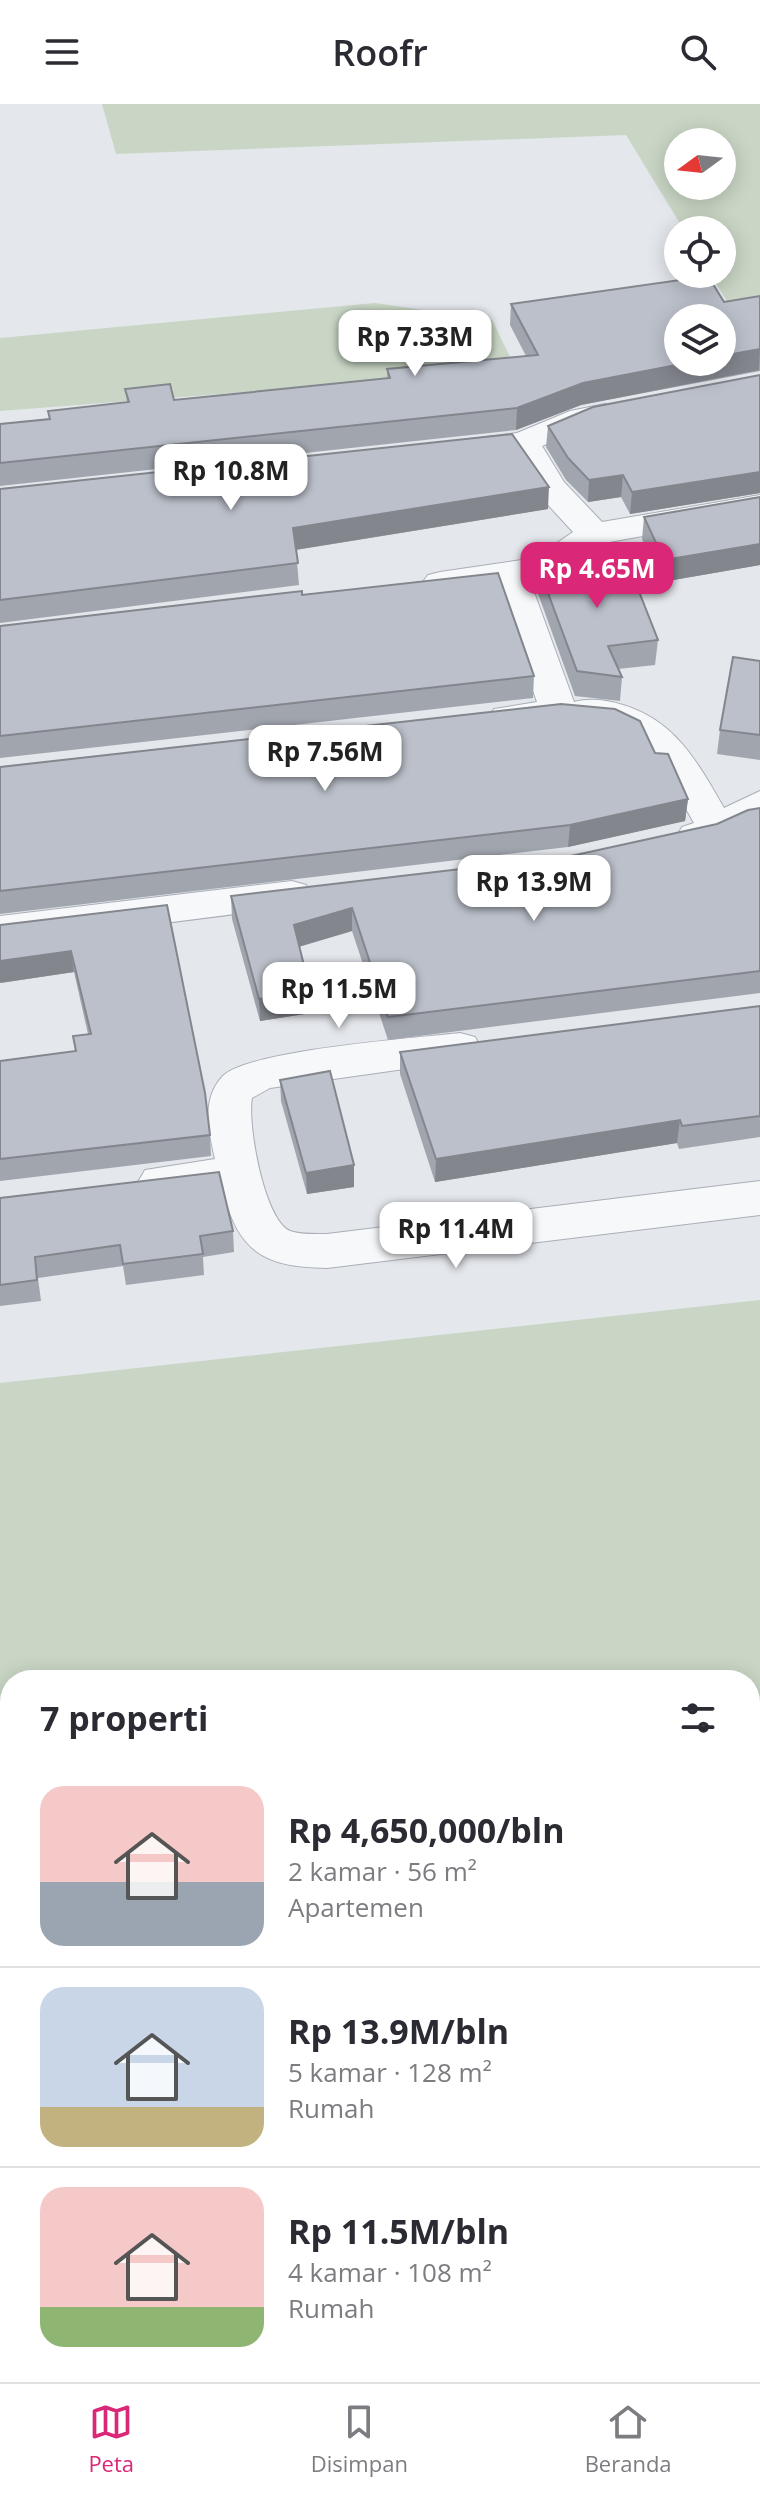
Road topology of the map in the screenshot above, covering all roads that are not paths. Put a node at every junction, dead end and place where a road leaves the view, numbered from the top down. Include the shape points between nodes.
1 (628, 409) edge
2 (523, 442) junction
3 (428, 452) edge
4 (760, 505) edge
5 (594, 534) junction
6 (510, 575) junction
7 (402, 588) edge
8 (559, 711) junction
9 (468, 721) edge
10 (760, 804) edge
11 (717, 829) junction
12 (667, 842) edge
13 (332, 891) edge
14 (0, 930) edge
15 (498, 1043) edge
16 (240, 1172) junction
17 (120, 1187) edge
18 (760, 1198) edge

1 - 2 street via 582,418
2 - 3 street
2 - 5 street via 550,487
4 - 5 street
5 - 6 street via 547,566
6 - 7 street
6 - 8 street
8 - 9 street
8 - 11 street via 602,712 652,730
10 - 11 street
11 - 12 street
13 - 14 street
15 - 16 street via 267,1073 247,1080 235,1090 231,1105
16 - 17 street
16 - 18 street via 259,1234 294,1251

